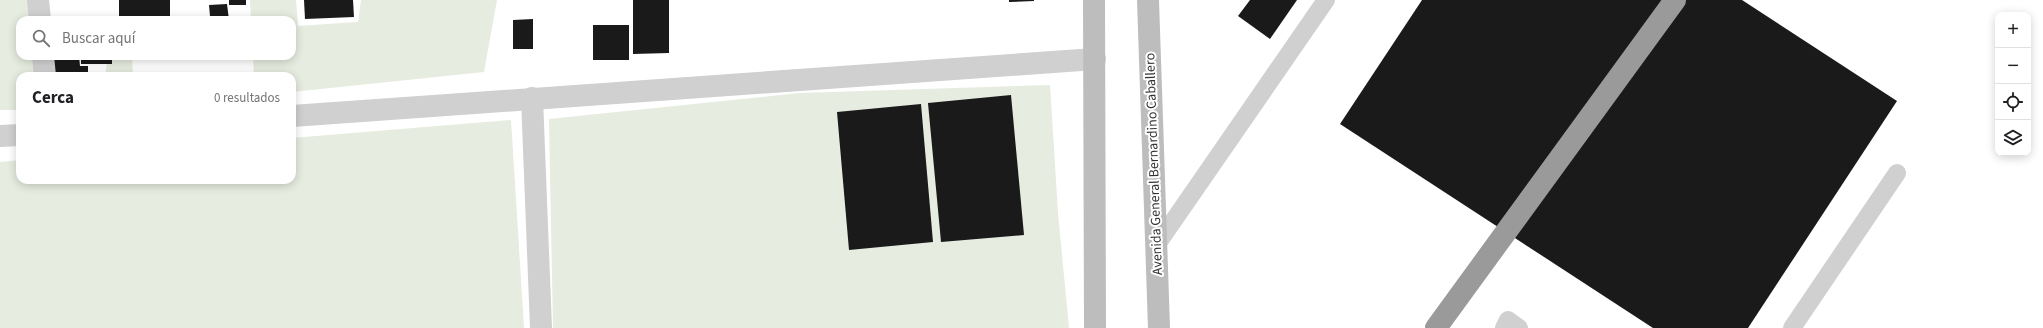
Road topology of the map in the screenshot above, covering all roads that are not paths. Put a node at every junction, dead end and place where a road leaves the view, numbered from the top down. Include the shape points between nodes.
1 (38, 0) edge
2 (1094, 0) edge
3 (1148, 0) edge
4 (1326, 0) edge
5 (1675, 0) edge
6 (40, 16) edge
7 (1095, 59) junction
8 (43, 60) edge
9 (45, 72) edge
10 (532, 98) junction
11 (296, 116) edge
12 (16, 135) edge
13 (0, 136) edge
14 (1897, 173) dead end
15 (1156, 246) junction
16 (542, 328) edge
17 (1095, 328) edge
18 (1159, 328) edge
19 (1436, 328) edge
20 (1504, 328) edge
21 (1520, 328) edge
22 (1792, 328) edge

1 - 6 street
2 - 7 main road
3 - 15 main road, Avenida General Bernardino Caballero
4 - 15 lane
5 - 19 highway
7 - 10 street
7 - 17 main road
8 - 9 street
10 - 11 street
10 - 16 street
12 - 13 street
14 - 22 lane
15 - 18 main road, Avenida General Bernardino Caballero
20 - 21 lane via 1508,320

